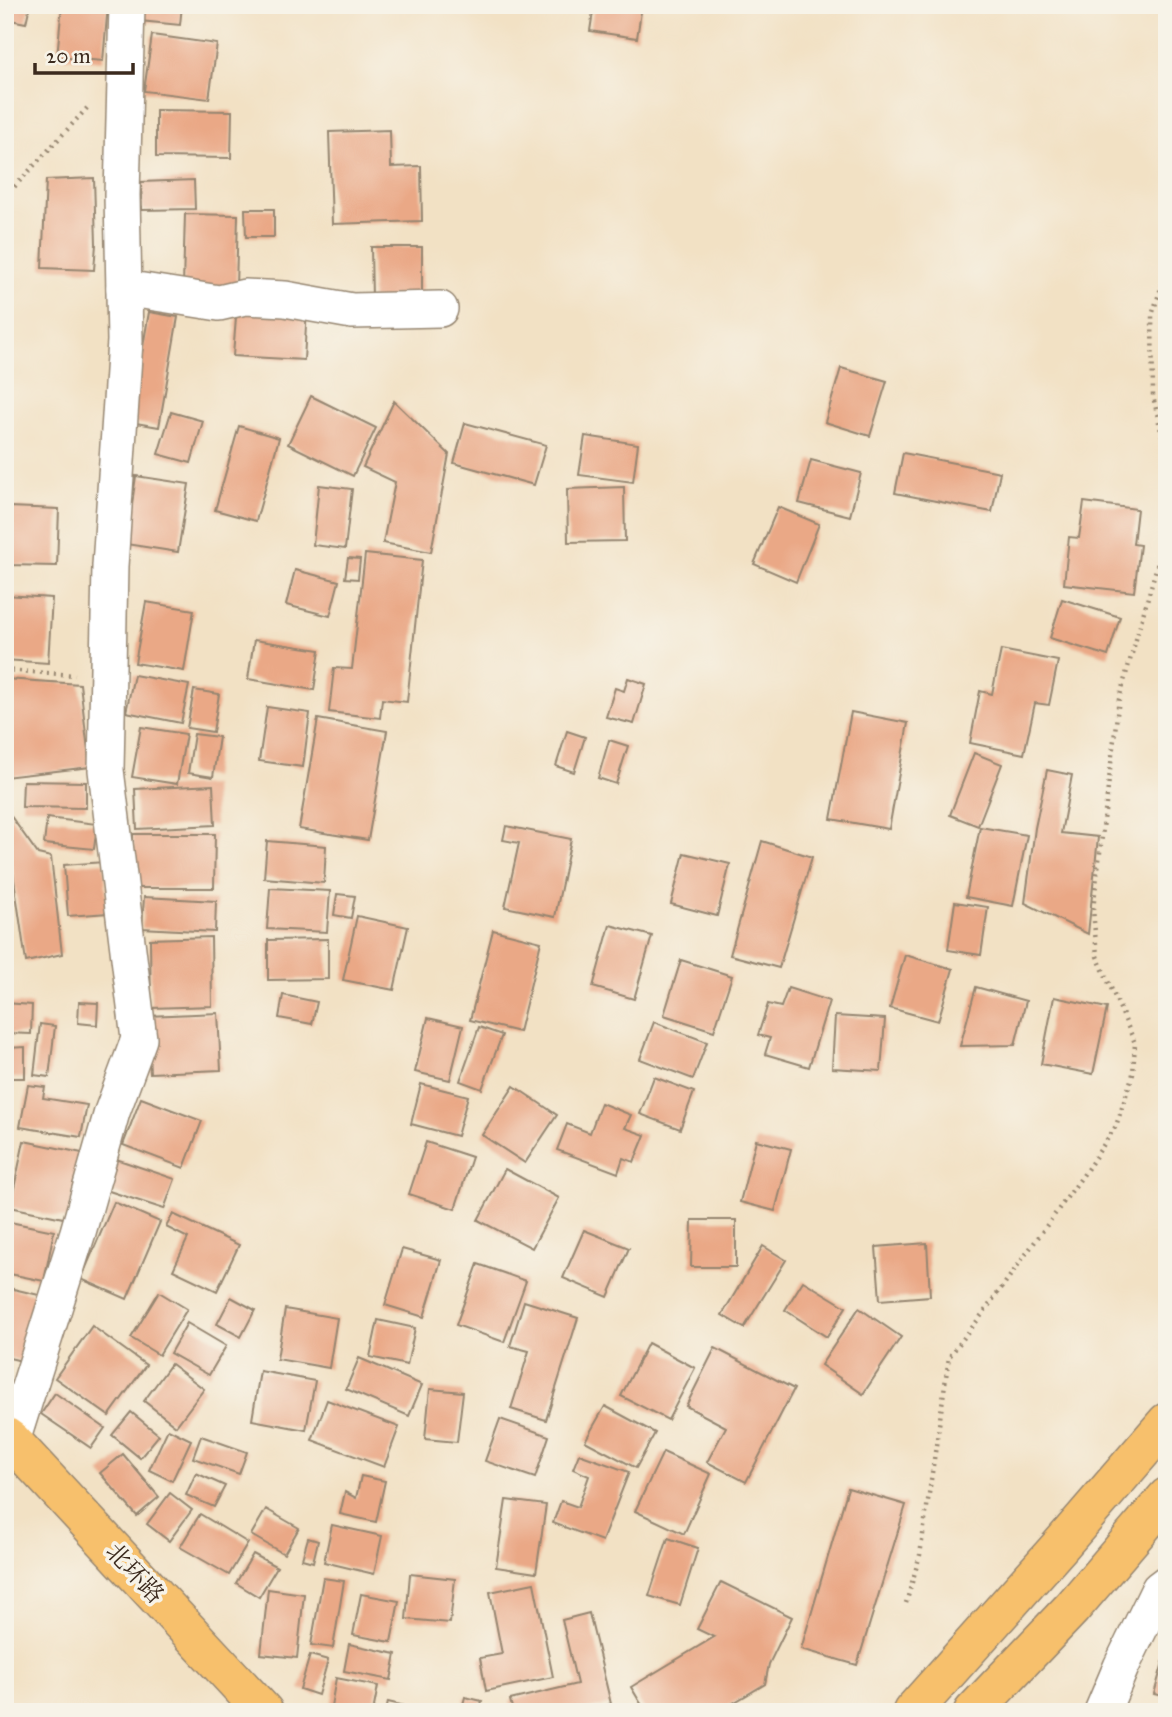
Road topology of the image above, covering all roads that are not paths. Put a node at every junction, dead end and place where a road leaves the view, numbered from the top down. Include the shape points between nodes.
1 (127, 5) edge
2 (124, 288) junction
3 (440, 309) dead end
4 (1167, 1422) edge
5 (9, 1439) edge
6 (1167, 1497) edge
7 (1167, 1583) edge
8 (264, 1712) edge
9 (912, 1712) edge
10 (973, 1712) edge
11 (1102, 1712) edge

1 - 2 street
2 - 3 street via 219,303 245,296 352,311
2 - 5 street via 125,341 110,566 106,770 139,1039
4 - 9 main road
5 - 8 main road, 北环路
6 - 10 main road via 1072,1608
7 - 11 street via 1159,1589

